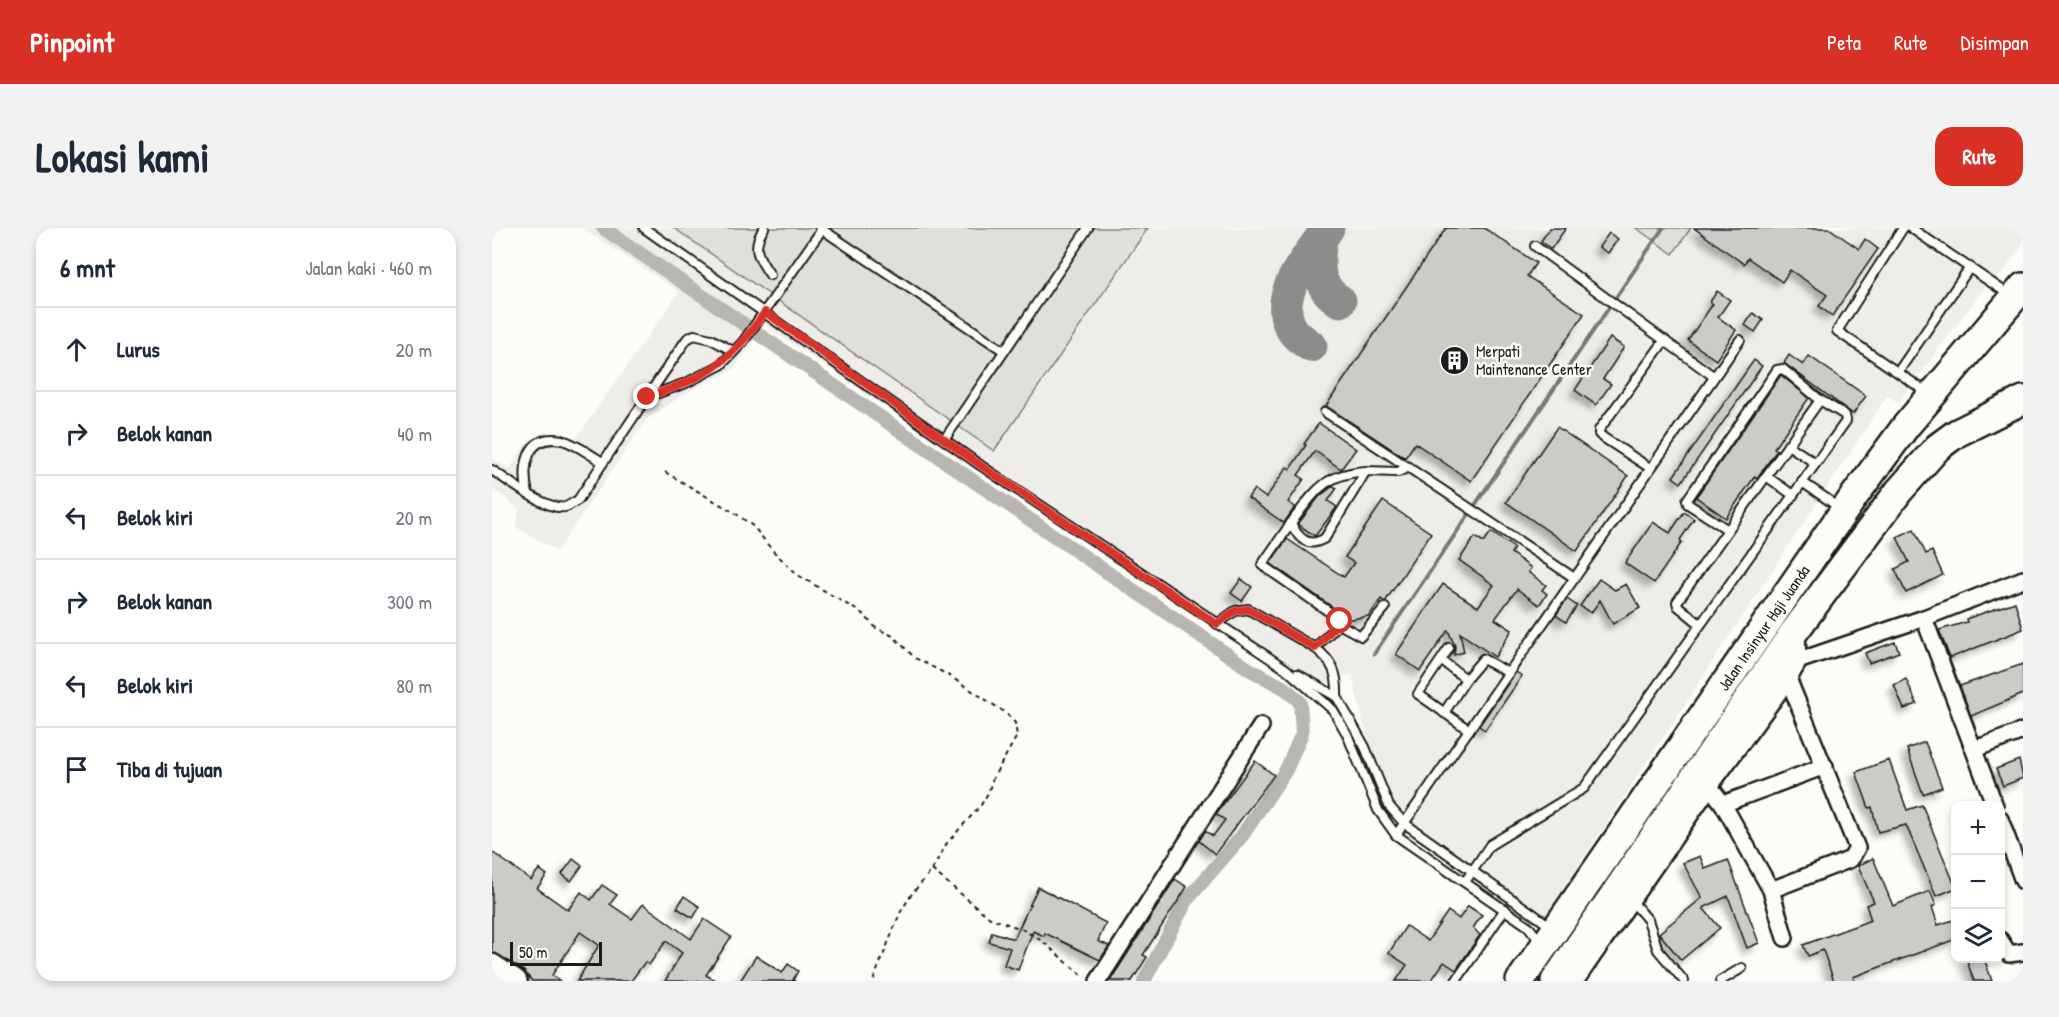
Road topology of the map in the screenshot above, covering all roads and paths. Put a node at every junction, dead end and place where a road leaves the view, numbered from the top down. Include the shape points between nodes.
1 (644, 228) edge
2 (764, 228) edge
3 (821, 228) edge
4 (1088, 228) edge
5 (1903, 228) edge
6 (1911, 228) edge
7 (1535, 246) dead end
8 (1970, 267) junction
9 (770, 275) dead end
10 (2019, 292) edge
11 (765, 312) junction
12 (1665, 340) junction
13 (1740, 340) dead end
14 (733, 351) junction
15 (1004, 351) junction
16 (1898, 372) junction
17 (1713, 376) junction
18 (1932, 395) junction
19 (647, 397) junction
20 (1820, 400) junction
21 (2023, 400) edge
22 (1325, 412) dead end
23 (944, 440) junction
24 (1788, 445) junction
25 (603, 462) junction
26 (1815, 463) junction
27 (1409, 467) junction
28 (1650, 468) junction
29 (492, 470) edge
30 (1366, 471) junction
31 (665, 472) dead end
32 (1766, 476) junction
33 (1802, 482) junction
34 (528, 494) junction
35 (1793, 495) junction
36 (1844, 511) junction
37 (1291, 523) junction
38 (1728, 530) junction
39 (1573, 577) junction
40 (2023, 579) edge
41 (1385, 608) dead end
42 (1924, 618) junction
43 (1217, 624) junction
44 (1339, 624) junction
45 (1700, 624) junction
46 (1794, 632) junction
47 (1315, 648) junction
48 (1449, 648) dead end
49 (1442, 661) junction
50 (1286, 669) junction
51 (1791, 669) junction
52 (1509, 673) junction
53 (1733, 673) junction
54 (1466, 679) junction
55 (1756, 688) junction
56 (1337, 697) junction
57 (1444, 713) junction
58 (1261, 726) dead end
59 (1469, 730) junction
60 (2023, 730) edge
61 (1975, 750) junction
62 (1825, 766) junction
63 (1708, 784) junction
64 (1993, 801) edge
65 (1723, 804) junction
66 (1404, 823) junction
67 (2005, 830) edge
68 (1396, 835) junction
69 (1474, 868) junction
70 (932, 870) junction
71 (2023, 878) edge
72 (1465, 882) junction
73 (1771, 890) junction
74 (1624, 892) junction
75 (1505, 909) junction
76 (1557, 930) junction
77 (1785, 938) dead end
78 (2005, 947) edge
79 (2023, 952) edge
80 (1537, 955) junction
81 (492, 965) edge
82 (1742, 968) dead end
83 (516, 981) edge
84 (873, 981) edge
85 (1089, 981) edge
86 (1098, 981) edge
87 (1456, 981) edge
88 (1520, 981) edge
89 (1555, 981) edge
90 (1572, 981) edge
91 (1684, 981) edge
92 (1720, 981) edge

1 - 11 lane
2 - 9 lane via 755,251
3 - 11 lane
3 - 15 lane
4 - 15 lane
5 - 16 lane via 1837,327 1840,333
6 - 8 lane
7 - 12 lane
8 - 10 lane
8 - 16 lane
10 - 18 highway, Jalan Insinyur Haji Juanda
11 - 14 lane
11 - 23 lane
12 - 17 lane
12 - 28 lane via 1599,430 1599,434
13 - 17 lane
14 - 19 lane via 721,365
14 - 19 lane via 694,335 687,339
15 - 23 lane
16 - 18 lane
17 - 28 lane
18 - 36 highway, Jalan Insinyur Haji Juanda
19 - 25 lane
20 - 24 lane
20 - 26 lane via 1847,418
20 - 38 lane via 1782,369 1777,370 1687,500
21 - 46 highway, Jalan Insinyur Haji Juanda via 1957,433 1938,447 1899,491
22 - 27 lane
23 - 43 lane
24 - 26 lane
24 - 32 lane
25 - 34 lane via 578,500 566,507
25 - 34 lane via 562,440 539,443 524,466
26 - 33 lane
27 - 30 lane via 1398,472
27 - 39 lane
28 - 39 lane
29 - 34 lane
30 - 37 lane via 1349,472 1325,482
30 - 37 lane via 1325,538 1309,543 1296,534
31 - 70 path via 735,513 754,527 798,575 863,614 915,657 1006,713 1014,723 1017,731 1013,747 981,805 947,843
32 - 35 lane
32 - 38 lane
33 - 35 lane
33 - 36 lane
35 - 45 lane
36 - 53 highway, Jalan Insinyur Haji Juanda
37 - 44 lane via 1262,565 1338,618
38 - 45 lane via 1677,602
39 - 52 lane
40 - 42 street
41 - 44 lane via 1361,636
42 - 51 street
42 - 61 street
43 - 47 lane via 1235,611 1248,609
43 - 50 lane
44 - 47 lane
45 - 69 lane via 1584,788 1488,848
46 - 51 street, Jalan Insinyur Haji Juanda
46 - 55 highway, Jalan Insinyur Haji Juanda
47 - 56 lane via 1335,671
48 - 49 lane
49 - 54 lane
49 - 57 lane via 1418,694
50 - 56 lane
50 - 68 lane via 1333,710 1378,810
51 - 62 street
51 - 63 street, Jalan Insinyur Haji Juanda
52 - 54 lane via 1483,659
52 - 59 lane
53 - 55 highway
53 - 76 highway, Jalan Insinyur Haji Juanda
54 - 57 lane
55 - 74 highway, Jalan Insinyur Haji Juanda
56 - 66 lane via 1365,747 1389,806
57 - 59 lane
58 - 86 street
59 - 66 lane
60 - 61 street
61 - 64 street
62 - 65 street
62 - 73 street via 1856,852 1851,859
63 - 65 street
63 - 74 street, Jalan Insinyur Haji Juanda
65 - 73 street
66 - 68 lane
66 - 69 lane
67 - 71 street
68 - 72 lane
69 - 72 lane
69 - 76 lane
70 - 84 path via 900,913
70 - 85 path via 990,918 1042,941
72 - 75 lane
73 - 77 street
74 - 89 highway, Jalan Insinyur Haji Juanda
74 - 90 street, Jalan Insinyur Haji Juanda
74 - 91 lane via 1648,920 1658,950
75 - 80 lane via 1533,931
75 - 87 lane
76 - 80 highway, Jalan Insinyur Haji Juanda
78 - 79 street via 2009,954
80 - 88 highway, Jalan Insinyur Haji Juanda
81 - 83 street
82 - 92 lane

